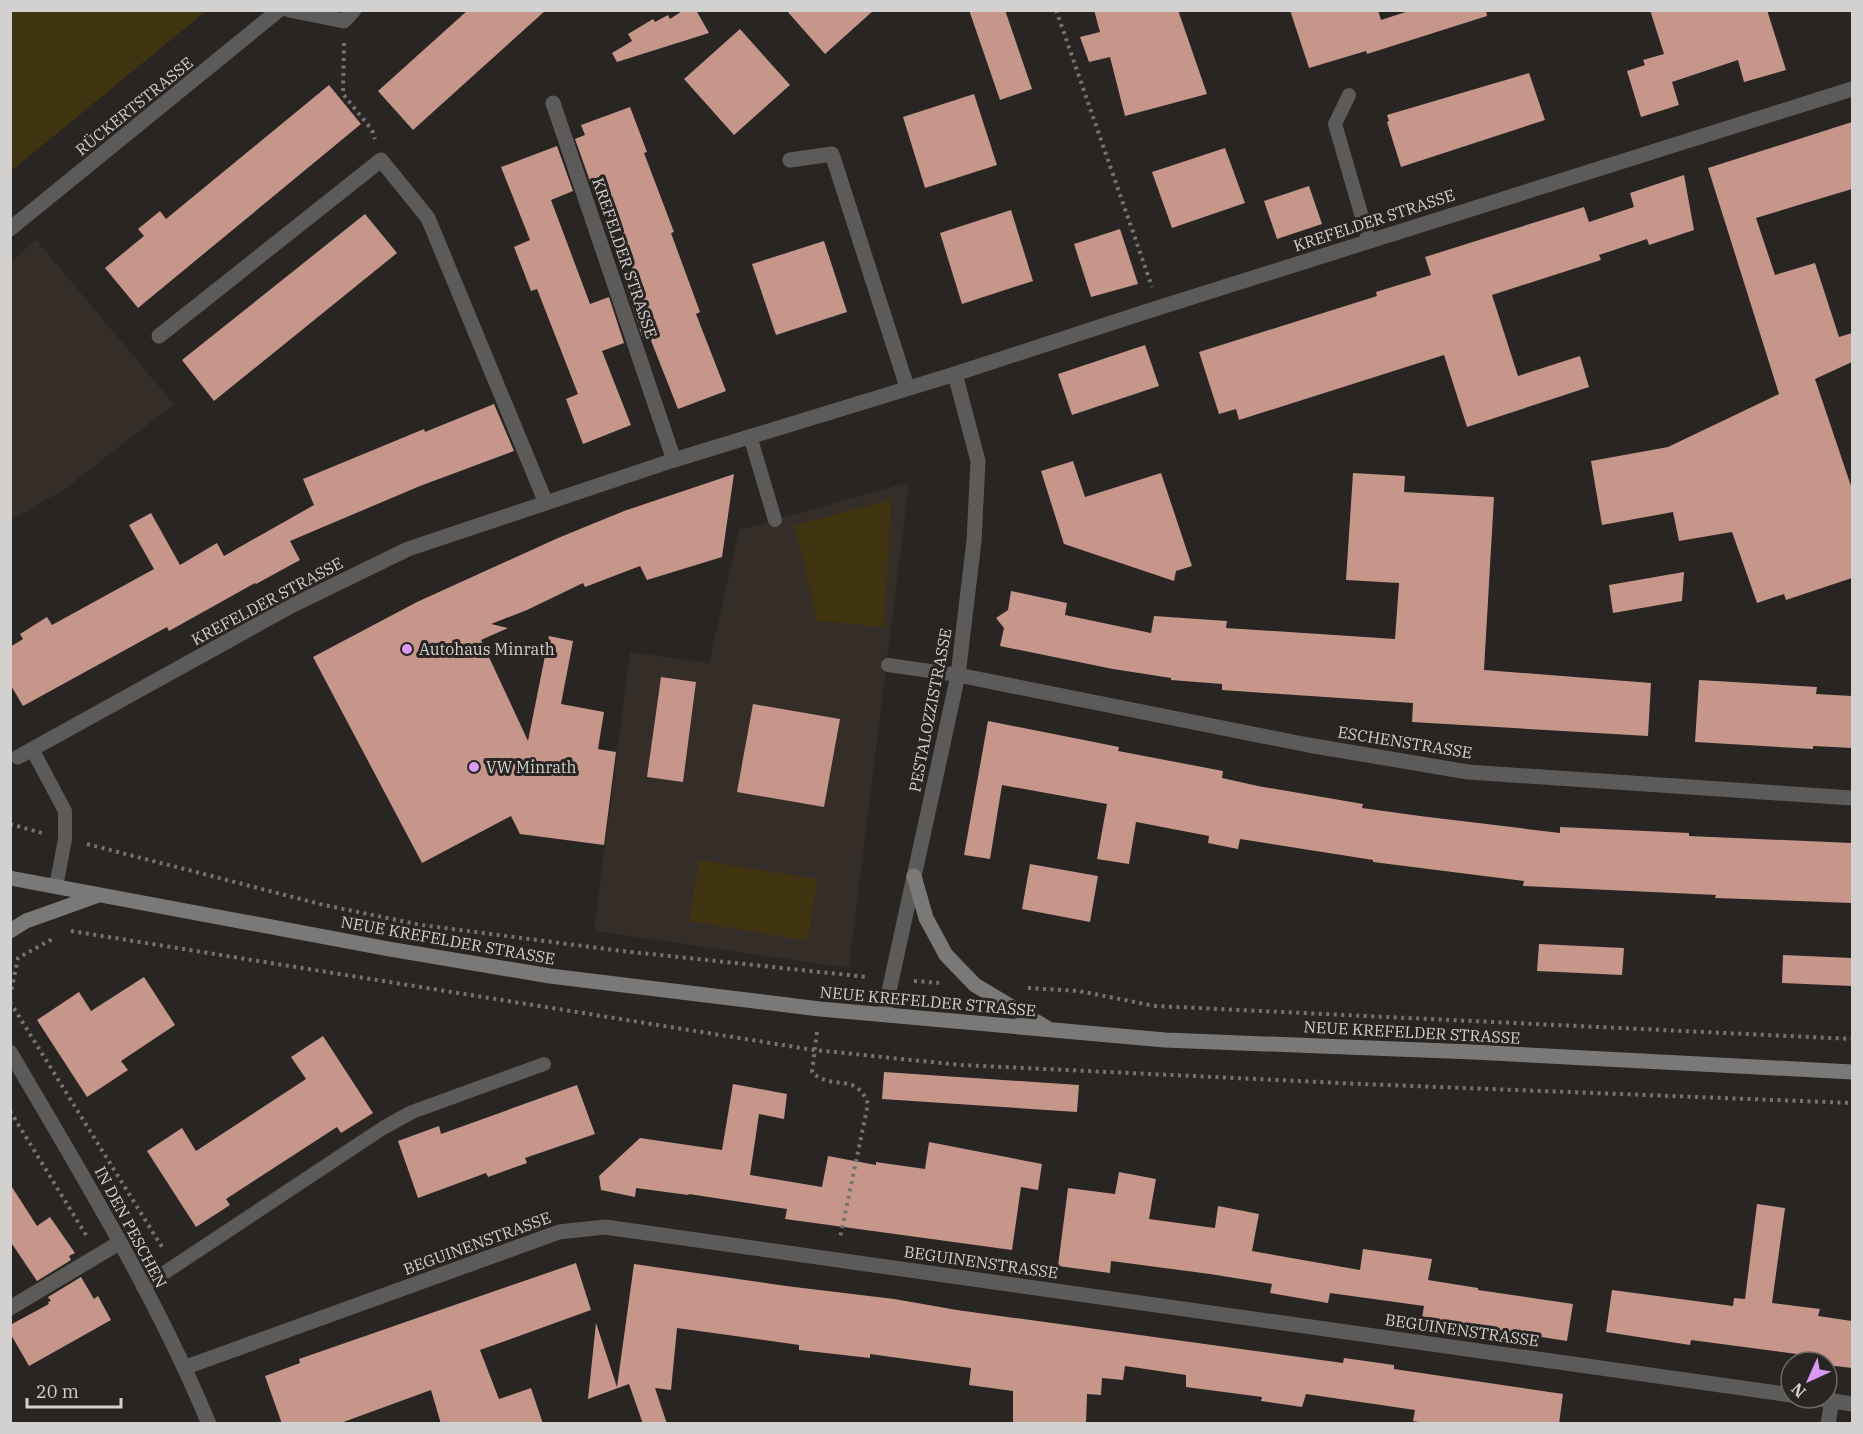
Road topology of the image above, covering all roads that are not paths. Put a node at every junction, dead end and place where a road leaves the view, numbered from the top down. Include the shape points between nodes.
1 (279, 10) edge
2 (289, 10) edge
3 (349, 16) edge
4 (1852, 88) edge
5 (1349, 95) dead end
6 (553, 103) dead end
7 (790, 160) dead end
8 (10, 229) edge
9 (1369, 241) junction
10 (159, 336) dead end
11 (955, 374) junction
12 (907, 387) junction
13 (750, 436) junction
14 (674, 460) junction
15 (546, 504) junction
16 (775, 520) dead end
17 (888, 665) dead end
18 (958, 675) junction
19 (32, 749) junction
20 (18, 757) dead end
21 (1852, 798) edge
22 (914, 876) junction
23 (10, 878) edge
24 (56, 887) junction
25 (97, 896) junction
26 (10, 931) edge
27 (884, 1014) junction
28 (1052, 1031) junction
29 (10, 1052) edge
30 (544, 1064) dead end
31 (1852, 1072) edge
32 (119, 1243) junction
33 (143, 1287) junction
34 (10, 1308) edge
35 (186, 1367) junction
36 (1779, 1393) edge
37 (209, 1424) edge

1 - 8 street, RÜCKERTSTRASSE
2 - 3 street
4 - 9 street, KREFELDER STRASSE
5 - 9 lane via 1335,124
6 - 14 street, KREFELDER STRASSE
7 - 12 street via 832,154
9 - 11 street, KREFELDER STRASSE
10 - 15 street via 381,160 428,218
11 - 12 street, KREFELDER STRASSE
11 - 18 street, PESTALOZZISTRASSE via 978,461 974,541
12 - 13 street, KREFELDER STRASSE
13 - 14 street, KREFELDER STRASSE
13 - 16 lane
14 - 15 street, KREFELDER STRASSE
15 - 19 street, KREFELDER STRASSE via 408,549 291,606
17 - 18 lane
18 - 21 street, ESCHENSTRASSE via 1308,745 1468,772
18 - 22 street, PESTALOZZISTRASSE
19 - 20 street, KREFELDER STRASSE
19 - 24 lane via 65,811 65,839
22 - 27 street, PESTALOZZISTRASSE
22 - 28 main road via 926,918 946,955 975,985
23 - 24 main road, NEUE KREFELDER STRASSE
24 - 25 main road, NEUE KREFELDER STRASSE
25 - 26 main road via 26,921
25 - 27 main road, NEUE KREFELDER STRASSE via 550,976
27 - 28 main road, NEUE KREFELDER STRASSE
28 - 31 main road, NEUE KREFELDER STRASSE via 1165,1040
29 - 32 street, IN DEN PESCHEN
30 - 33 lane via 412,1112
32 - 33 street, IN DEN PESCHEN
32 - 34 street
33 - 35 street, IN DEN PESCHEN
35 - 36 street, BEGUINENSTRASSE via 559,1232 605,1227
35 - 37 street, IN DEN PESCHEN

